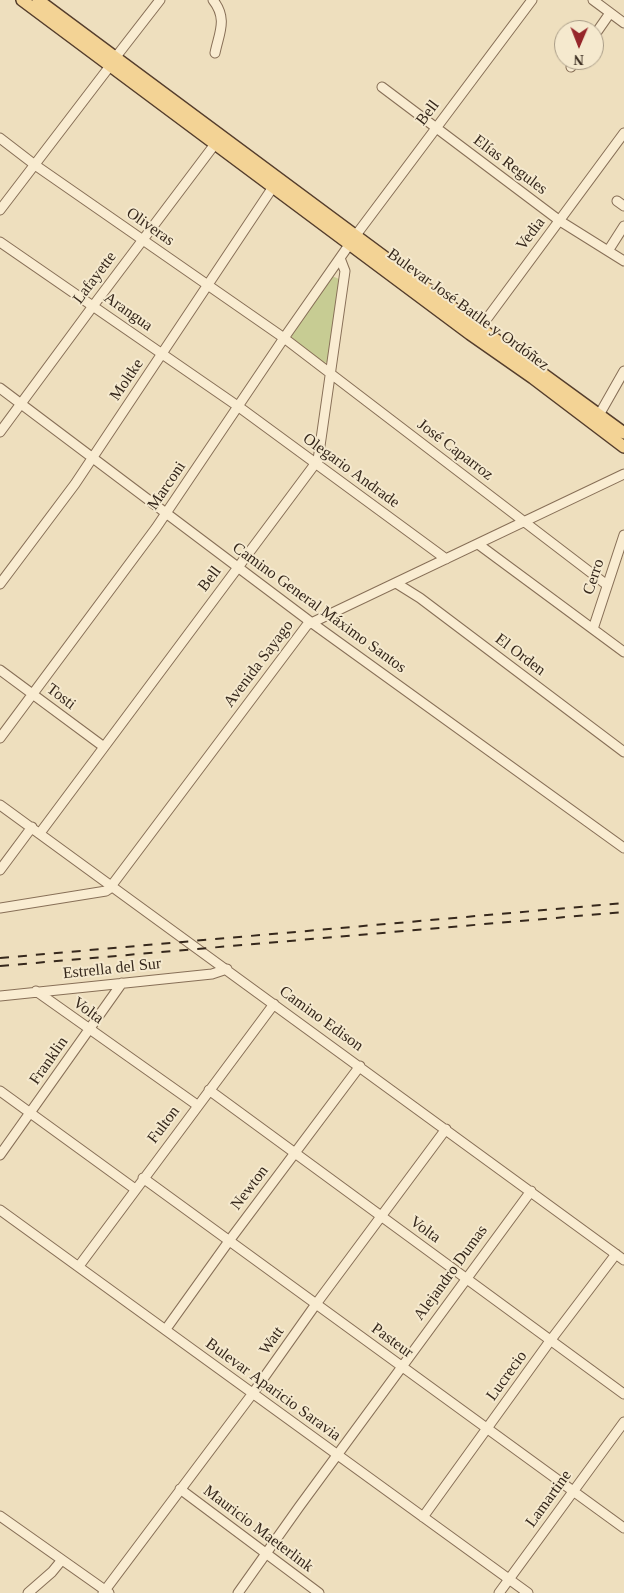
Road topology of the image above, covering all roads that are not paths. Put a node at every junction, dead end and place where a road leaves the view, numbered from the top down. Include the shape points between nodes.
1 (22, 0) edge
2 (38, 0) edge
3 (160, 0) edge
4 (213, 0) edge
5 (532, 0) edge
6 (592, 0) edge
7 (610, 13) junction
8 (604, 22) edge
9 (624, 23) edge
10 (215, 53) dead end
11 (112, 62) junction
12 (382, 87) dead end
13 (436, 128) junction
14 (624, 133) edge
15 (0, 138) edge
16 (215, 144) junction
17 (35, 164) junction
18 (273, 187) junction
19 (294, 197) junction
20 (0, 210) edge
21 (560, 221) junction
22 (624, 226) edge
23 (143, 240) junction
24 (353, 240) junction
25 (0, 242) edge
26 (608, 251) junction
27 (340, 258) junction
28 (624, 261) edge
29 (207, 285) junction
30 (93, 306) junction
31 (480, 328) junction
32 (284, 338) junction
33 (162, 355) junction
34 (624, 371) edge
35 (331, 374) junction
36 (0, 388) edge
37 (21, 404) junction
38 (239, 407) junction
39 (599, 415) junction
40 (0, 432) edge
41 (624, 433) edge
42 (624, 447) edge
43 (93, 459) junction
44 (315, 464) junction
45 (624, 474) edge
46 (166, 514) junction
47 (524, 522) junction
48 (624, 536) edge
49 (478, 544) junction
50 (446, 559) junction
51 (238, 568) junction
52 (396, 583) junction
53 (0, 584) edge
54 (608, 584) junction
55 (312, 623) junction
56 (593, 628) junction
57 (624, 652) edge
58 (0, 670) edge
59 (32, 694) junction
60 (0, 738) edge
61 (104, 747) junction
62 (624, 752) edge
63 (0, 804) edge
64 (32, 828) junction
65 (40, 833) junction
66 (624, 848) edge
67 (0, 870) edge
68 (112, 886) junction
69 (0, 908) edge
70 (226, 970) junction
71 (122, 983) junction
72 (36, 992) junction
73 (0, 996) edge
74 (274, 1004) junction
75 (89, 1030) junction
76 (360, 1066) junction
77 (209, 1090) junction
78 (0, 1091) edge
79 (197, 1106) junction
80 (30, 1113) junction
81 (446, 1129) junction
82 (295, 1152) junction
83 (0, 1155) edge
84 (143, 1178) junction
85 (135, 1188) junction
86 (531, 1191) junction
87 (0, 1210) edge
88 (381, 1216) junction
89 (229, 1241) junction
90 (616, 1254) junction
91 (624, 1260) edge
92 (79, 1266) junction
93 (466, 1278) junction
94 (316, 1304) junction
95 (166, 1329) junction
96 (550, 1341) junction
97 (402, 1367) junction
98 (253, 1393) junction
99 (624, 1394) edge
100 (624, 1422) edge
101 (488, 1429) junction
102 (338, 1456) junction
103 (180, 1489) junction
104 (573, 1491) junction
105 (0, 1516) edge
106 (423, 1517) junction
107 (624, 1528) edge
108 (266, 1553) junction
109 (61, 1560) junction
110 (510, 1579) junction
111 (106, 1592) edge
112 (28, 1593) edge
113 (238, 1593) edge
114 (320, 1593) edge
115 (499, 1593) edge
116 (528, 1593) edge

1 - 11 main road, Bulevar José Batlle y Ordóñez
2 - 11 main road, Bulevar José Batlle y Ordóñez
3 - 11 street
4 - 10 street via 222,18
5 - 13 street, Bell
6 - 7 street
7 - 8 street
7 - 9 street
11 - 16 main road, Bulevar José Batlle y Ordóñez
11 - 17 street
11 - 19 main road, Bulevar José Batlle y Ordóñez
12 - 13 street, Elías Regules
13 - 21 street, Elías Regules
13 - 24 street, Bell
14 - 21 street, Vedia
15 - 17 street, Oliveras
16 - 18 main road, Bulevar José Batlle y Ordóñez
16 - 23 street, Lafayette
17 - 20 street
17 - 23 street, Oliveras
18 - 19 main road, Bulevar José Batlle y Ordóñez
18 - 29 street, Moltke
19 - 24 main road, Bulevar José Batlle y Ordóñez
21 - 26 street, Elías Regules
21 - 31 street, Vedia
22 - 26 street
23 - 29 street, Oliveras
23 - 30 street, Lafayette
24 - 27 street, Marconi
24 - 31 main road, Bulevar José Batlle y Ordóñez
24 - 42 main road, Bulevar José Batlle y Ordóñez via 470,334
25 - 30 street, Arangua
26 - 28 street, Elías Regules
27 - 32 street, Marconi
27 - 35 street, Bell via 345,272
29 - 32 street, Oliveras
29 - 33 street, Moltke
30 - 33 street, Arangua
30 - 37 street, Lafayette
31 - 39 main road, Bulevar José Batlle y Ordóñez
32 - 35 street, José Caparroz
32 - 38 street, Marconi
33 - 38 street, Arangua
33 - 43 street, Moltke
34 - 39 street
35 - 44 street, Bell
35 - 47 street, José Caparroz
36 - 37 street, Camino General Máximo Santos
37 - 40 street, Lafayette
37 - 43 street, Camino General Máximo Santos
38 - 44 street, Olegario Andrade
38 - 46 street, Marconi
39 - 41 main road, Bulevar José Batlle y Ordóñez
43 - 46 street, Camino General Máximo Santos
43 - 53 street, Moltke
44 - 50 street, Olegario Andrade
44 - 51 street, Bell
45 - 47 street, Avenida Sayago
46 - 51 street, Camino General Máximo Santos
46 - 59 street, Marconi
47 - 49 street, Avenida Sayago
47 - 54 street, José Caparroz
48 - 54 street, Cerro
49 - 50 street, Avenida Sayago
49 - 56 street
50 - 52 street, Avenida Sayago
51 - 55 street, Camino General Máximo Santos
51 - 61 street, Bell
52 - 55 street, Avenida Sayago
52 - 62 street, El Orden
54 - 56 street, Cerro
55 - 66 street, Camino General Máximo Santos
55 - 68 street, Avenida Sayago via 304,629
56 - 57 street
58 - 59 street, Tosti
59 - 60 street, Marconi
59 - 61 street, Tosti
61 - 65 street, Bell
63 - 64 street, Camino Edison
64 - 65 street, Camino Edison
64 - 67 street
65 - 68 street, Camino Edison
68 - 69 street via 106,890
68 - 70 street, Camino Edison
70 - 71 street, Estrella del Sur
70 - 74 street, Camino Edison
71 - 72 street, Estrella del Sur
71 - 75 street, Franklin
72 - 73 street, Estrella del Sur
72 - 75 street, Volta
74 - 76 street, Camino Edison
74 - 77 street, Fulton
75 - 79 street, Volta
75 - 80 street, Franklin
76 - 81 street, Camino Edison
76 - 82 street, Newton
77 - 79 street, Fulton
77 - 82 street, Volta
78 - 80 street
79 - 84 street, Fulton
80 - 83 street, Franklin
80 - 85 street
81 - 86 street, Camino Edison
81 - 88 street, Watt
82 - 88 street, Volta
82 - 89 street, Newton
84 - 85 street, Fulton
84 - 89 street, Pasteur
85 - 92 street, Fulton
86 - 90 street, Camino Edison
86 - 93 street, Alejandro Dumas
87 - 92 street, Bulevar Aparicio Saravia
88 - 93 street, Volta
88 - 94 street, Watt
89 - 94 street, Pasteur
89 - 95 street, Newton
90 - 91 street, Camino Edison
90 - 96 street, Lucrecio
92 - 95 street, Bulevar Aparicio Saravia
93 - 96 street, Volta
93 - 97 street, Alejandro Dumas
94 - 97 street, Pasteur
94 - 98 street, Watt
95 - 98 street, Bulevar Aparicio Saravia
96 - 99 street, Volta
96 - 101 street, Lucrecio
97 - 101 street, Pasteur
97 - 102 street, Alejandro Dumas
98 - 102 street, Bulevar Aparicio Saravia
98 - 103 street, Watt
100 - 104 street, Lamartine
101 - 104 street, Pasteur
101 - 106 street, Lucrecio
102 - 106 street, Bulevar Aparicio Saravia
102 - 108 street, Alejandro Dumas
103 - 108 street, Mauricio Maeterlink
103 - 111 street, Watt
104 - 107 street, Pasteur
104 - 110 street, Lamartine
105 - 109 street
106 - 110 street, Bulevar Aparicio Saravia
108 - 113 street, Alejandro Dumas
108 - 114 street, Mauricio Maeterlink
109 - 111 street
109 - 112 street
110 - 115 street, Lamartine
110 - 116 street, Bulevar Aparicio Saravia

